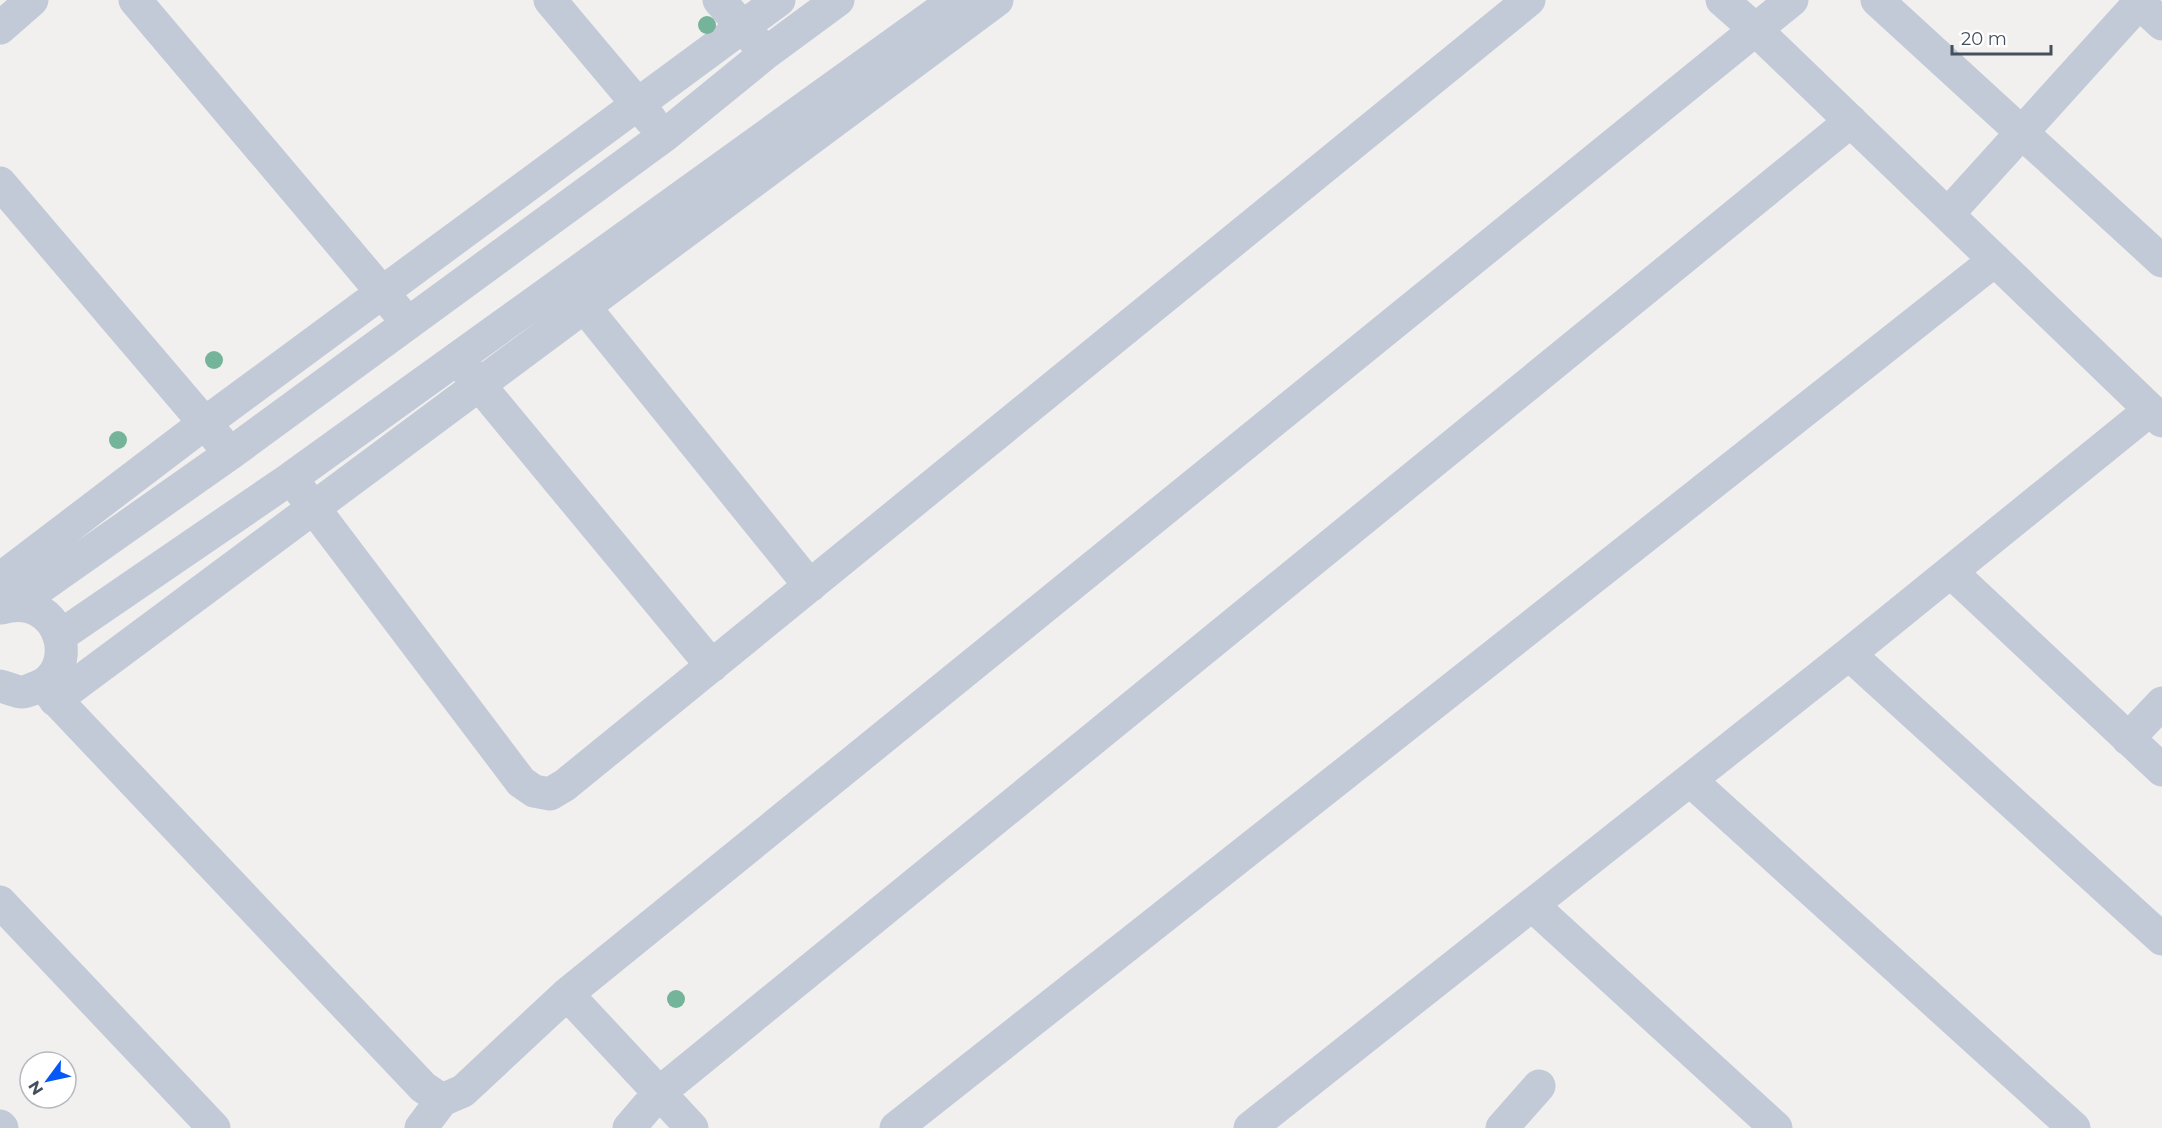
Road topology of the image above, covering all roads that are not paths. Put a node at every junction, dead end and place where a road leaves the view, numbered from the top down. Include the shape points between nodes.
1 (32, 0) edge
2 (135, 0) edge
3 (550, 0) edge
4 (719, 0) edge
5 (779, 0) edge
6 (838, 0) edge
7 (955, 0) edge
8 (997, 0) edge
9 (1528, 0) edge
10 (1722, 0) edge
11 (1792, 0) edge
12 (1877, 0) edge
13 (2146, 9) edge
14 (0, 27) edge
15 (742, 27) junction
16 (1756, 30) junction
17 (766, 53) junction
18 (638, 105) junction
19 (1851, 121) junction
20 (2023, 132) junction
21 (664, 135) junction
22 (0, 183) edge
23 (1948, 214) junction
24 (2158, 249) edge
25 (1995, 260) junction
26 (563, 282) junction
27 (383, 293) junction
28 (584, 307) junction
29 (408, 323) junction
30 (457, 358) junction
31 (480, 386) junction
32 (2156, 415) edge
33 (205, 423) junction
34 (231, 453) junction
35 (291, 478) junction
36 (314, 509) junction
37 (1951, 572) junction
38 (810, 586) junction
39 (5, 598) edge
40 (60, 636) junction
41 (1849, 654) junction
42 (712, 666) junction
43 (0, 686) edge
44 (48, 693) junction
45 (2162, 703) edge
46 (2128, 739) junction
47 (2162, 770) edge
48 (1690, 780) junction
49 (0, 902) edge
50 (1532, 905) junction
51 (2162, 939) edge
52 (567, 994) junction
53 (1539, 1086) dead end
54 (659, 1093) junction
55 (442, 1100) junction
56 (214, 1128) edge
57 (421, 1128) edge
58 (628, 1128) edge
59 (692, 1128) edge
60 (896, 1128) edge
61 (1250, 1128) edge
62 (1502, 1128) edge
63 (1776, 1128) edge
64 (2074, 1128) edge

1 - 14 street
2 - 27 street
3 - 18 street
4 - 15 street
5 - 15 street
6 - 17 street
7 - 26 street
8 - 28 street
9 - 38 street
10 - 16 street
11 - 16 street
12 - 20 street
13 - 20 street
15 - 17 street
15 - 18 street
16 - 19 street
16 - 52 street
17 - 21 street
18 - 21 street
18 - 27 street
19 - 23 street
19 - 54 street
20 - 23 street
20 - 24 street
21 - 29 street
22 - 33 street
23 - 25 street
25 - 32 street
25 - 60 street
26 - 28 street
26 - 30 street
27 - 29 street
27 - 33 street
28 - 31 street
28 - 38 street
29 - 34 street
30 - 31 street
30 - 35 street
31 - 36 street
31 - 42 street
32 - 37 street
33 - 34 street
33 - 39 street
34 - 39 street
35 - 36 street
35 - 40 street
36 - 42 street via 521,783 534,791 550,794 565,784
36 - 44 street
37 - 41 street
37 - 46 street
38 - 42 street
39 - 40 street via 42,613
40 - 44 street via 59,664
41 - 48 street
41 - 51 street
43 - 44 street
44 - 55 street via 423,1087
45 - 46 street
46 - 47 street
48 - 50 street
48 - 64 street
49 - 56 street
50 - 61 street
50 - 63 street
52 - 54 street
52 - 55 street via 463,1091
53 - 62 street
54 - 58 street
54 - 59 street
55 - 57 street

